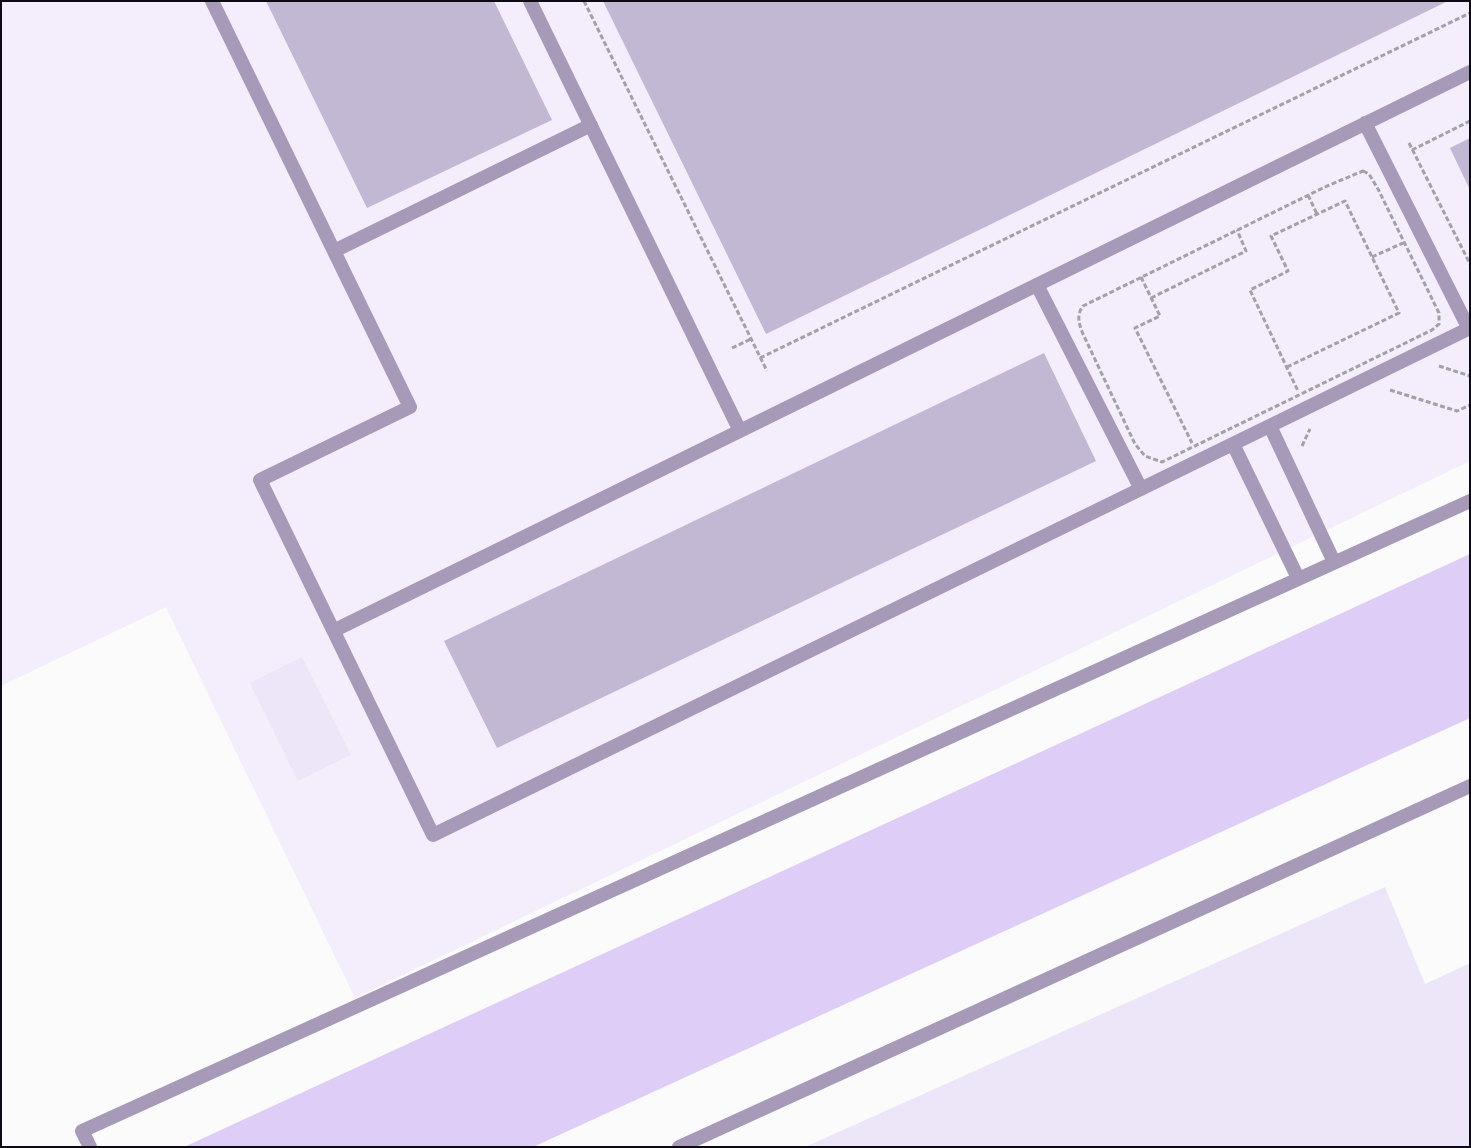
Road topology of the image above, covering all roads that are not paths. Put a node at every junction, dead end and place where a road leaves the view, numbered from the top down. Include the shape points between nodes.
1 (212, 1) edge
2 (530, 1) edge
3 (1470, 72) edge
4 (1365, 123) junction
5 (591, 125) junction
6 (334, 251) junction
7 (1037, 285) junction
8 (1469, 329) edge
9 (1270, 426) junction
10 (740, 431) junction
11 (1233, 444) junction
12 (1141, 489) junction
13 (1470, 501) edge
14 (1334, 562) junction
15 (1298, 578) junction
16 (335, 630) junction
17 (1470, 786) edge
18 (90, 1147) edge
19 (679, 1147) edge

1 - 6 street
2 - 5 street
3 - 4 street
4 - 7 street
4 - 8 street
5 - 6 street
5 - 10 street
6 - 16 street via 410,407 260,480
7 - 10 street
7 - 12 street
8 - 9 street
9 - 11 street
9 - 14 street
10 - 16 street
11 - 12 street
11 - 15 street
12 - 16 street via 433,836
13 - 14 street
14 - 15 street
15 - 18 street via 82,1131
17 - 19 street

